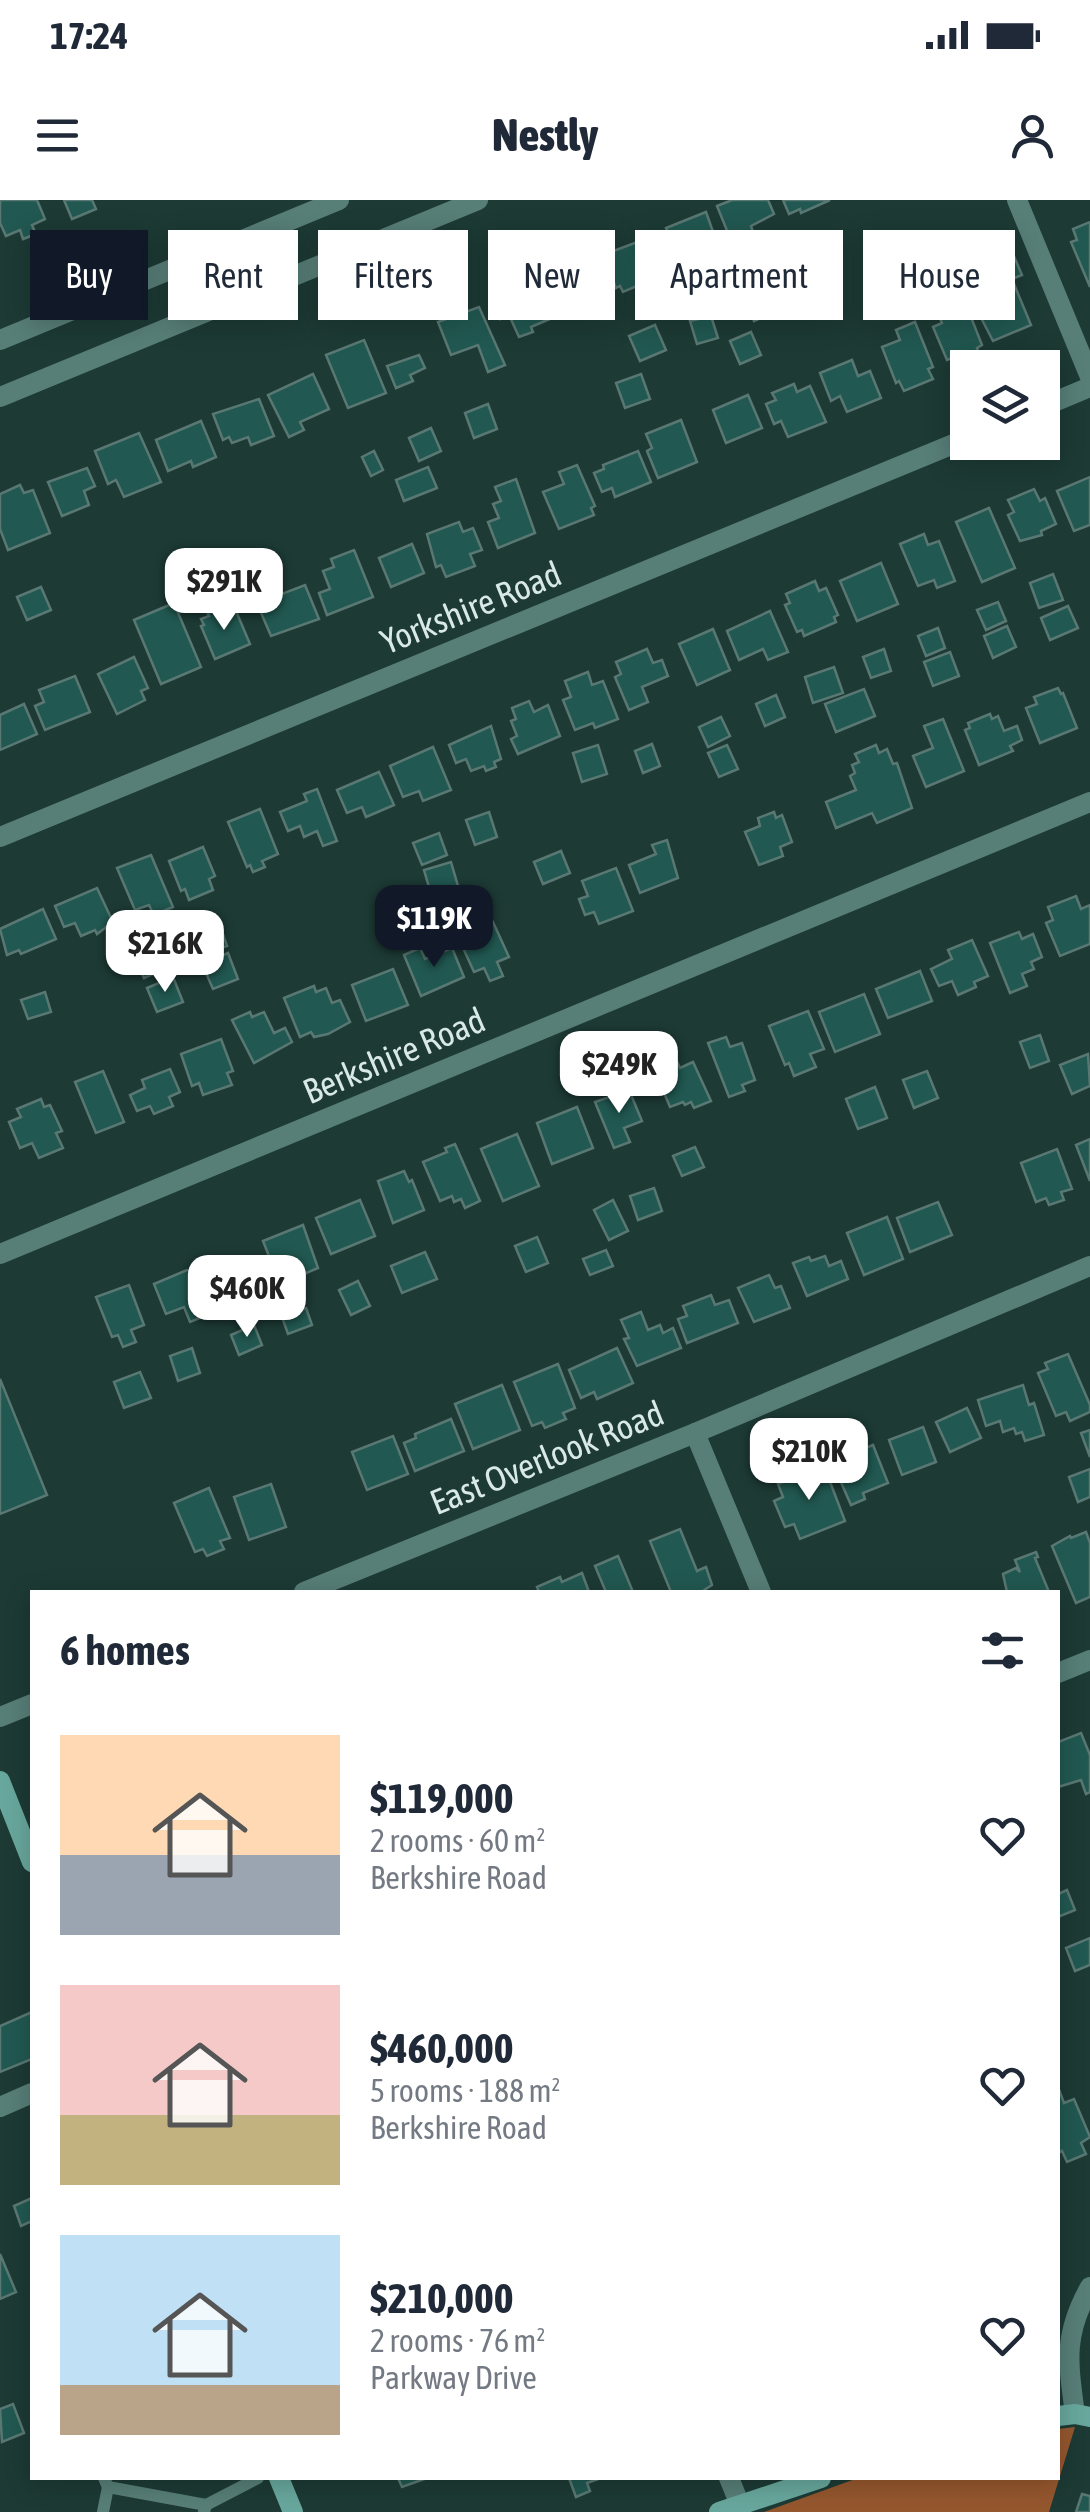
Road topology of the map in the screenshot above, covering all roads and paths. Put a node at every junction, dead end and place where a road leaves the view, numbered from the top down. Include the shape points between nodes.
1 (339, 200) edge
2 (478, 200) edge
3 (1017, 200) edge
4 (0, 340) edge
5 (1090, 378) edge
6 (1090, 387) edge
7 (0, 397) edge
8 (1060, 400) edge
9 (950, 445) edge
10 (1090, 802) edge
11 (0, 837) edge
12 (0, 1254) edge
13 (1090, 1266) edge
14 (695, 1433) junction
15 (309, 1590) edge
16 (759, 1590) edge
17 (1090, 1660) edge
18 (1060, 1673) edge
19 (30, 1705) edge
20 (0, 1717) edge
21 (0, 1780) edge
22 (30, 1857) edge
23 (30, 2094) edge
24 (0, 2107) edge
25 (1090, 2287) edge
26 (1060, 2329) edge
27 (1068, 2357) junction
28 (1074, 2416) edge
29 (254, 2480) edge
30 (280, 2480) edge
31 (730, 2480) edge
32 (815, 2480) edge
33 (106, 2482) edge
34 (740, 2505) junction
35 (205, 2508) edge
36 (103, 2512) edge
37 (293, 2512) edge
38 (719, 2512) edge

1 - 4 street
2 - 7 street
3 - 5 street
6 - 8 street
9 - 11 street, Yorkshire Road
10 - 12 street, Berkshire Road
13 - 14 street, East Overlook Road
14 - 15 street, East Overlook Road
14 - 16 street
17 - 18 street
19 - 20 street
21 - 22 main road
23 - 24 street
25 - 27 street
26 - 27 street
27 - 28 street
29 - 35 lane
30 - 37 main road
31 - 34 street
32 - 34 main road
33 - 35 lane
33 - 36 lane
34 - 38 main road

